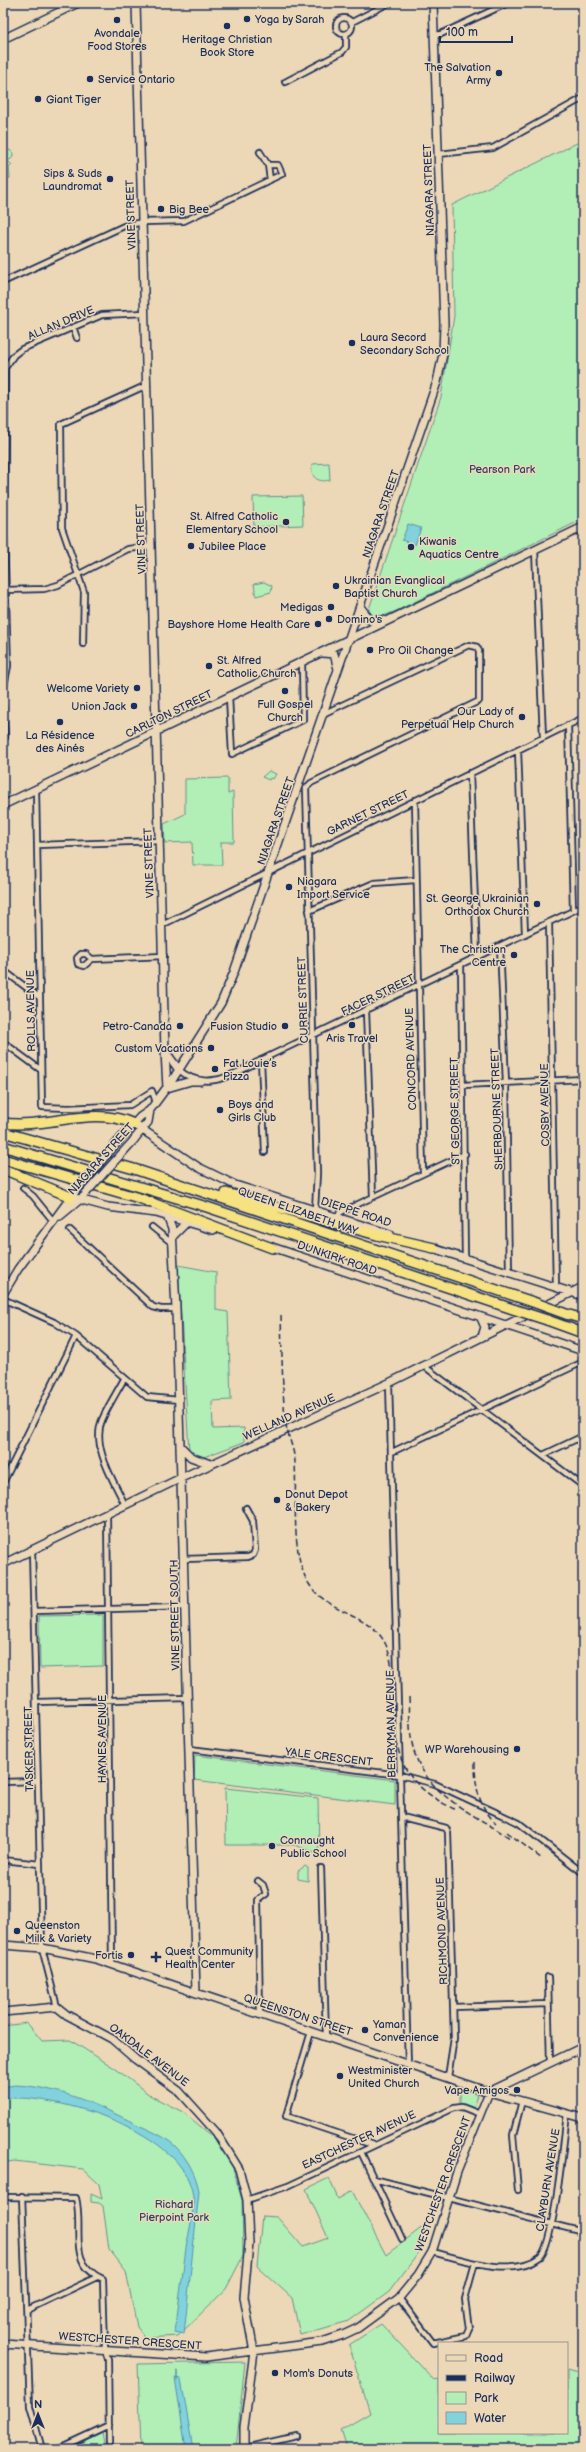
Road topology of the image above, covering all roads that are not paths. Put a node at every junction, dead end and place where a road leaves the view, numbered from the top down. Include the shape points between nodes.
1 (78, 3) edge
2 (136, 3) edge
3 (389, 3) edge
4 (434, 3) edge
5 (508, 3) edge
6 (352, 22) junction
7 (346, 34) junction
8 (434, 35) junction
9 (3, 39) edge
10 (285, 82) dead end
11 (583, 98) edge
12 (260, 152) dead end
13 (439, 154) junction
14 (268, 165) junction
15 (270, 180) junction
16 (143, 222) junction
17 (3, 282) edge
18 (145, 313) junction
19 (73, 326) junction
20 (77, 338) dead end
21 (147, 385) junction
22 (583, 527) edge
23 (4, 533) edge
24 (152, 546) junction
25 (535, 550) junction
26 (79, 574) junction
27 (5, 590) edge
28 (361, 608) junction
29 (386, 620) junction
30 (350, 639) junction
31 (83, 644) dead end
32 (320, 653) junction
33 (302, 662) junction
34 (338, 674) junction
35 (3, 691) edge
36 (229, 697) junction
37 (3, 708) edge
38 (325, 713) junction
39 (583, 718) edge
40 (568, 725) junction
41 (158, 731) junction
42 (5, 737) dead end
43 (543, 737) junction
44 (518, 750) junction
45 (470, 773) junction
46 (36, 790) junction
47 (415, 800) junction
48 (3, 805) edge
49 (160, 841) junction
50 (36, 845) junction
51 (306, 853) junction
52 (270, 871) junction
53 (416, 880) junction
54 (583, 906) edge
55 (573, 910) junction
56 (309, 911) junction
57 (549, 922) junction
58 (162, 925) junction
59 (525, 934) junction
60 (500, 946) junction
61 (164, 956) junction
62 (476, 957) junction
63 (92, 959) dead end
64 (461, 965) junction
65 (3, 970) edge
66 (417, 986) junction
67 (39, 997) junction
68 (366, 1011) junction
69 (314, 1036) junction
70 (3, 1042) edge
71 (165, 1051) junction
72 (261, 1060) junction
73 (41, 1070) junction
74 (179, 1070) junction
75 (583, 1079) edge
76 (553, 1080) junction
77 (200, 1081) junction
78 (506, 1083) junction
79 (463, 1085) junction
80 (167, 1088) junction
81 (156, 1102) junction
82 (150, 1110) junction
83 (3, 1123) edge
84 (134, 1124) junction
85 (142, 1130) junction
86 (3, 1132) edge
87 (3, 1146) edge
88 (265, 1152) dead end
89 (465, 1154) junction
90 (3, 1159) edge
91 (3, 1169) edge
92 (423, 1174) junction
93 (168, 1180) junction
94 (23, 1188) dead end
95 (76, 1196) junction
96 (373, 1197) junction
97 (315, 1210) junction
98 (167, 1216) junction
99 (336, 1217) junction
100 (54, 1222) junction
101 (187, 1222) junction
102 (152, 1227) dead end
103 (70, 1230) dead end
104 (173, 1240) junction
105 (272, 1248) junction
106 (434, 1248) junction
107 (465, 1257) junction
108 (509, 1272) junction
109 (556, 1287) junction
110 (583, 1287) edge
111 (573, 1292) junction
112 (3, 1294) edge
113 (583, 1296) edge
114 (3, 1299) edge
115 (176, 1309) junction
116 (481, 1318) junction
117 (583, 1319) edge
118 (507, 1326) junction
119 (583, 1333) edge
120 (76, 1336) junction
121 (482, 1337) junction
122 (583, 1351) edge
123 (583, 1362) edge
124 (424, 1366) junction
125 (124, 1379) junction
126 (389, 1383) junction
127 (179, 1400) junction
128 (481, 1409) junction
129 (583, 1436) edge
130 (180, 1446) junction
131 (392, 1452) junction
132 (543, 1455) junction
133 (210, 1465) junction
134 (181, 1478) junction
135 (3, 1483) edge
136 (583, 1486) edge
137 (125, 1505) junction
138 (246, 1508) dead end
139 (107, 1514) junction
140 (32, 1550) junction
141 (184, 1559) junction
142 (3, 1564) edge
143 (185, 1607) junction
144 (109, 1610) junction
145 (34, 1611) junction
146 (188, 1698) junction
147 (110, 1700) junction
148 (37, 1702) junction
149 (190, 1749) junction
150 (400, 1775) junction
151 (38, 1781) junction
152 (3, 1782) edge
153 (402, 1817) junction
154 (3, 1860) edge
155 (40, 1864) junction
156 (321, 1868) dead end
157 (583, 1873) edge
158 (258, 1881) dead end
159 (3, 1945) edge
160 (42, 1948) junction
161 (112, 1964) junction
162 (548, 1977) dead end
163 (196, 1992) junction
164 (548, 2004) junction
165 (57, 2007) junction
166 (453, 2007) junction
167 (3, 2012) edge
168 (260, 2015) junction
169 (311, 2032) junction
170 (326, 2036) junction
171 (583, 2047) edge
172 (550, 2063) junction
173 (408, 2065) junction
174 (448, 2078) junction
175 (489, 2092) junction
176 (522, 2101) junction
177 (480, 2114) junction
178 (567, 2114) junction
179 (583, 2118) edge
180 (373, 2145) junction
181 (361, 2152) junction
182 (374, 2179) junction
183 (518, 2190) dead end
184 (22, 2196) junction
185 (3, 2197) edge
186 (450, 2199) junction
187 (247, 2200) junction
188 (552, 2224) junction
189 (583, 2232) edge
190 (402, 2240) dead end
191 (432, 2252) junction
192 (475, 2262) junction
193 (97, 2276) junction
194 (399, 2298) junction
195 (27, 2310) junction
196 (3, 2344) edge
197 (28, 2345) junction
198 (105, 2350) junction
199 (254, 2352) junction
200 (108, 2424) junction
201 (297, 2436) dead end
202 (109, 2442) dead end
203 (244, 2448) edge
204 (42, 2449) edge
205 (57, 2449) edge

1 - 9 main road
2 - 16 main road, VINE STREET
3 - 6 street
4 - 8 main road, NIAGARA STREET
5 - 8 street
6 - 7 street via 351,31
6 - 7 street via 340,18 336,22 340,34
7 - 10 street via 346,47 342,52
8 - 13 main road, NIAGARA STREET
11 - 13 street via 493,148
12 - 14 street
13 - 28 main road, NIAGARA STREET via 443,354 437,382
14 - 15 street
14 - 15 street via 278,165 282,174
15 - 16 street via 184,221
16 - 17 street via 111,231
16 - 18 main road, VINE STREET
18 - 19 street, ALLAN DRIVE via 102,315
18 - 21 main road, VINE STREET
19 - 20 street
19 - 23 street, ALLAN DRIVE via 22,349 5,368
21 - 24 main road, VINE STREET
21 - 26 street via 61,424 62,528
22 - 25 main road, CARLTON STREET
23 - 27 street, ALLAN DRIVE
24 - 26 street via 128,549
24 - 41 main road, VINE STREET
25 - 29 main road, CARLTON STREET
25 - 43 street
26 - 27 street via 44,589
26 - 31 street via 84,592
27 - 35 street, ALLAN DRIVE via 8,666
28 - 29 main road via 371,621
28 - 30 main road, NIAGARA STREET
29 - 30 main road, CARLTON STREET
30 - 32 main road, CARLTON STREET
30 - 34 main road, NIAGARA STREET
32 - 33 main road, CARLTON STREET
32 - 34 main road via 334,654
33 - 36 main road, CARLTON STREET
33 - 36 street via 303,720 232,754
34 - 38 main road, NIAGARA STREET
36 - 41 main road, CARLTON STREET
37 - 42 street
38 - 51 street, CURRIE STREET via 469,645 477,647 479,701 311,783 306,788
38 - 52 main road, NIAGARA STREET
39 - 40 street, GARNET STREET
40 - 43 street, GARNET STREET
40 - 55 street
41 - 46 main road, CARLTON STREET
41 - 49 main road, VINE STREET
43 - 44 street, GARNET STREET
44 - 45 street, GARNET STREET
44 - 59 street
45 - 47 street, GARNET STREET
45 - 62 street
46 - 48 main road, CARLTON STREET
46 - 50 street, ROLLS AVENUE
47 - 51 street, GARNET STREET
47 - 53 street, CONCORD AVENUE
49 - 50 street
49 - 58 main road, VINE STREET
50 - 67 street, ROLLS AVENUE
51 - 52 street, GARNET STREET
51 - 56 street, CURRIE STREET
52 - 58 street, GARNET STREET
52 - 74 main road, NIAGARA STREET via 221,1003
53 - 56 street via 374,883
53 - 66 street, CONCORD AVENUE
54 - 55 street, FACER STREET
55 - 57 street, FACER STREET
56 - 69 street, CURRIE STREET
57 - 59 street, FACER STREET
57 - 76 street, COSBY AVENUE
58 - 61 main road, VINE STREET
59 - 60 street, FACER STREET
60 - 62 street, FACER STREET
60 - 78 street, SHERBOURNE STREET
61 - 63 street
61 - 71 main road, VINE STREET
62 - 64 street, FACER STREET
64 - 66 street, FACER STREET
64 - 79 street, ST GEORGE STREET
65 - 67 street
66 - 68 street, FACER STREET
66 - 92 street, CONCORD AVENUE
67 - 73 street, ROLLS AVENUE
68 - 69 street, FACER STREET
68 - 96 street
69 - 72 street, FACER STREET
69 - 97 street, CURRIE STREET via 317,1173
70 - 73 street
71 - 74 main road
71 - 80 main road, VINE STREET
72 - 77 street, FACER STREET via 227,1078
72 - 88 street
73 - 81 street, ROLLS AVENUE via 42,1107 130,1105 152,1091
74 - 77 street, FACER STREET via 187,1077
74 - 80 main road, NIAGARA STREET
75 - 76 street
76 - 78 street
76 - 109 street, COSBY AVENUE
77 - 80 main road
78 - 79 street
78 - 108 street, SHERBOURNE STREET
79 - 89 street, ST GEORGE STREET
80 - 81 main road, NIAGARA STREET
81 - 82 main road, NIAGARA STREET
82 - 84 main road, NIAGARA STREET
82 - 85 main road, NIAGARA STREET via 148,1122
83 - 84 highway via 36,1124 85,1117 112,1117
84 - 85 main road, DIEPPE ROAD
84 - 95 main road, NIAGARA STREET, bridge
85 - 95 main road, NIAGARA STREET, bridge via 86,1193
85 - 97 main road, DIEPPE ROAD via 168,1149 222,1179
86 - 93 highway, QUEEN ELIZABETH WAY
87 - 119 highway, bridge via 199,1205
89 - 92 street
89 - 107 street, ST GEORGE STREET
90 - 105 highway via 139,1198
91 - 95 highway
92 - 96 street
93 - 106 highway
93 - 117 highway, QUEEN ELIZABETH WAY, bridge
94 - 100 street
95 - 98 main road, DUNKIRK ROAD via 108,1207 145,1210
95 - 100 main road, NIAGARA STREET via 62,1208 60,1216
96 - 99 street via 341,1212
97 - 99 main road, DIEPPE ROAD
98 - 101 main road, DUNKIRK ROAD
98 - 104 main road, VINE STREET SOUTH via 172,1225
99 - 106 main road, DIEPPE ROAD
100 - 112 main road, NIAGARA STREET via 18,1269
101 - 104 main road
101 - 105 main road, DUNKIRK ROAD
102 - 104 street
103 - 115 street via 153,1306 161,1310
104 - 115 main road, VINE STREET SOUTH
105 - 116 main road, DUNKIRK ROAD
106 - 107 main road, DIEPPE ROAD
107 - 108 main road, DIEPPE ROAD
108 - 109 main road, DIEPPE ROAD
109 - 111 main road, DIEPPE ROAD
110 - 111 main road, WELLAND AVENUE
111 - 113 main road, DIEPPE ROAD
111 - 118 main road, WELLAND AVENUE
114 - 120 street via 54,1322
115 - 127 main road, VINE STREET SOUTH
116 - 118 main road, DUNKIRK ROAD
116 - 121 main road via 485,1327
118 - 121 main road, WELLAND AVENUE
118 - 122 main road, DUNKIRK ROAD
120 - 125 street
120 - 135 street
121 - 124 main road, WELLAND AVENUE
123 - 128 street
124 - 126 main road, WELLAND AVENUE
124 - 128 street
125 - 127 street via 147,1397
125 - 137 street via 99,1432 103,1458
126 - 131 street, BERRYMAN AVENUE
126 - 133 main road, WELLAND AVENUE
127 - 130 main road, VINE STREET SOUTH
128 - 131 street
128 - 132 street
129 - 132 street
130 - 133 main road via 191,1458
130 - 134 main road, VINE STREET SOUTH
131 - 150 street, BERRYMAN AVENUE
132 - 136 street
133 - 134 main road, WELLAND AVENUE
134 - 137 main road, WELLAND AVENUE
134 - 141 main road, VINE STREET SOUTH
137 - 139 main road, WELLAND AVENUE
138 - 141 street via 253,1521 253,1555
139 - 140 main road, WELLAND AVENUE
139 - 144 street, HAYNES AVENUE
140 - 142 main road, WELLAND AVENUE
140 - 145 street, TASKER STREET
141 - 143 main road, VINE STREET SOUTH
143 - 144 street
143 - 146 main road, VINE STREET SOUTH
144 - 145 street
144 - 147 street, HAYNES AVENUE
145 - 148 street, TASKER STREET
146 - 147 street
146 - 149 main road, VINE STREET SOUTH
147 - 148 street
147 - 161 street, HAYNES AVENUE
148 - 151 street, TASKER STREET
149 - 150 street, YALE CRESCENT
149 - 163 main road, VINE STREET SOUTH
150 - 153 street, BERRYMAN AVENUE
150 - 157 street, YALE CRESCENT via 440,1786 507,1816
151 - 152 street
151 - 155 street, TASKER STREET
153 - 166 street, RICHMOND AVENUE via 446,1828 448,1832
153 - 173 street, BERRYMAN AVENUE
154 - 155 street
155 - 160 street, TASKER STREET
156 - 170 street
158 - 168 street via 263,1885 266,1894 258,1900
159 - 160 main road, QUEENSTON STREET
160 - 161 main road, QUEENSTON STREET via 78,1954
160 - 165 street
161 - 163 main road, QUEENSTON STREET
162 - 164 street
163 - 168 main road, QUEENSTON STREET
164 - 166 street
164 - 172 street
165 - 167 main road
165 - 187 main road, OAKDALE AVENUE via 112,2039 180,2091 216,2132 232,2156 241,2175
166 - 174 street, RICHMOND AVENUE via 454,2038
168 - 169 main road, QUEENSTON STREET
169 - 170 main road, QUEENSTON STREET
169 - 180 street via 286,2116
170 - 173 main road, QUEENSTON STREET
171 - 172 main road
172 - 175 main road
173 - 174 main road, QUEENSTON STREET
174 - 175 main road, QUEENSTON STREET
175 - 176 main road, QUEENSTON STREET
175 - 177 main road, WESTCHESTER CRESCENT
176 - 178 main road, QUEENSTON STREET
176 - 183 street via 513,2135
177 - 180 street, EASTCHESTER AVENUE via 462,2107 454,2108
177 - 186 main road, WESTCHESTER CRESCENT via 457,2172
178 - 179 main road, QUEENSTON STREET
178 - 188 street, CLAYBURN AVENUE
180 - 181 street, EASTCHESTER AVENUE
181 - 182 street
181 - 187 street, EASTCHESTER AVENUE via 283,2188
182 - 186 street
182 - 190 street
184 - 185 street
184 - 193 street via 76,2198 80,2257 89,2272
184 - 195 street
186 - 188 street
186 - 191 main road, WESTCHESTER CRESCENT
187 - 199 main road, OAKDALE AVENUE via 249,2243 244,2297
188 - 189 street
188 - 192 street, CLAYBURN AVENUE via 545,2251 539,2258 505,2267
191 - 192 street, CLAYBURN AVENUE
191 - 194 main road, WESTCHESTER CRESCENT via 418,2276
192 - 194 street via 465,2299 469,2329 466,2336 433,2343
193 - 195 street
193 - 198 street via 103,2279
194 - 199 main road, WESTCHESTER CRESCENT via 378,2315 343,2335 322,2342
195 - 197 street
196 - 197 main road, WESTCHESTER CRESCENT
197 - 198 main road, WESTCHESTER CRESCENT
197 - 204 street via 30,2406
198 - 199 main road, WESTCHESTER CRESCENT via 190,2356
198 - 200 street via 108,2359
199 - 203 main road, OAKDALE AVENUE via 244,2427
200 - 202 street
200 - 205 street
201 - 203 street

